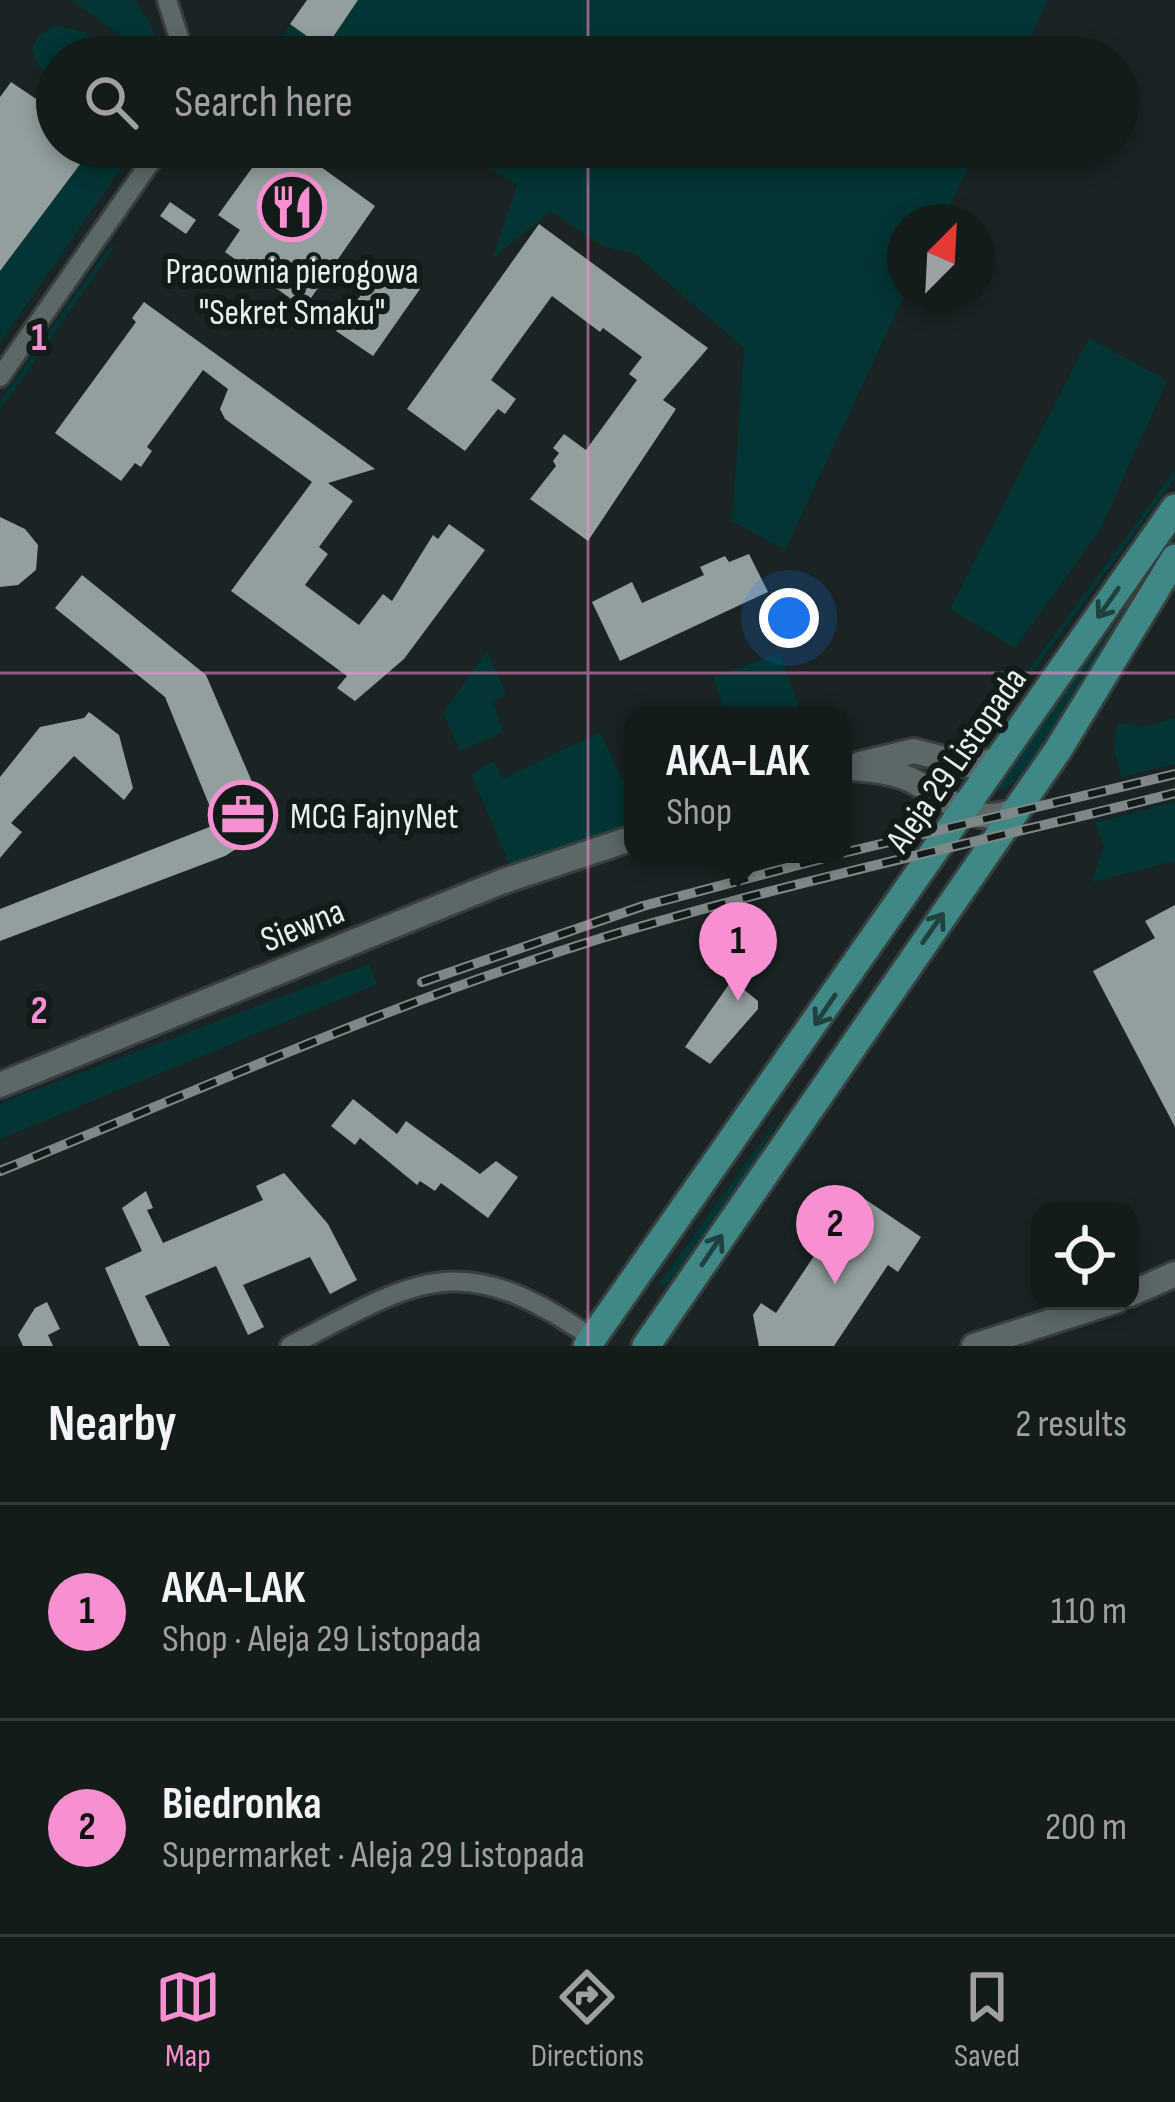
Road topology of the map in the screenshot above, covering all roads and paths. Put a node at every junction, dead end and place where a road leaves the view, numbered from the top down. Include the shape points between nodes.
1 (167, 0) edge
2 (178, 36) edge
3 (146, 168) edge
4 (0, 377) edge
5 (1175, 508) edge
6 (1175, 558) edge
7 (852, 768) edge
8 (852, 770) edge
9 (974, 773) junction
10 (964, 810) junction
11 (1005, 813) junction
12 (624, 841) edge
13 (0, 1084) edge
14 (1175, 1274) edge
15 (1139, 1290) edge
16 (1087, 1310) edge
17 (594, 1343) edge
18 (290, 1346) edge
19 (646, 1346) edge
20 (974, 1346) edge

1 - 2 street
3 - 4 street
5 -> 9 main road, Aleja 29 Listopada via 1000,757
6 - 11 main road, Aleja 29 Listopada
7 - 9 street via 914,751
8 - 10 street via 902,776
9 - 10 main road, Aleja 29 Listopada
9 - 11 street
10 - 11 street
10 -> 17 main road, Aleja 29 Listopada
19 -> 11 main road, Aleja 29 Listopada
12 - 13 street, Siewna via 501,882
14 - 15 street
16 - 20 street
17 - 18 street via 539,1302 462,1280 401,1287

